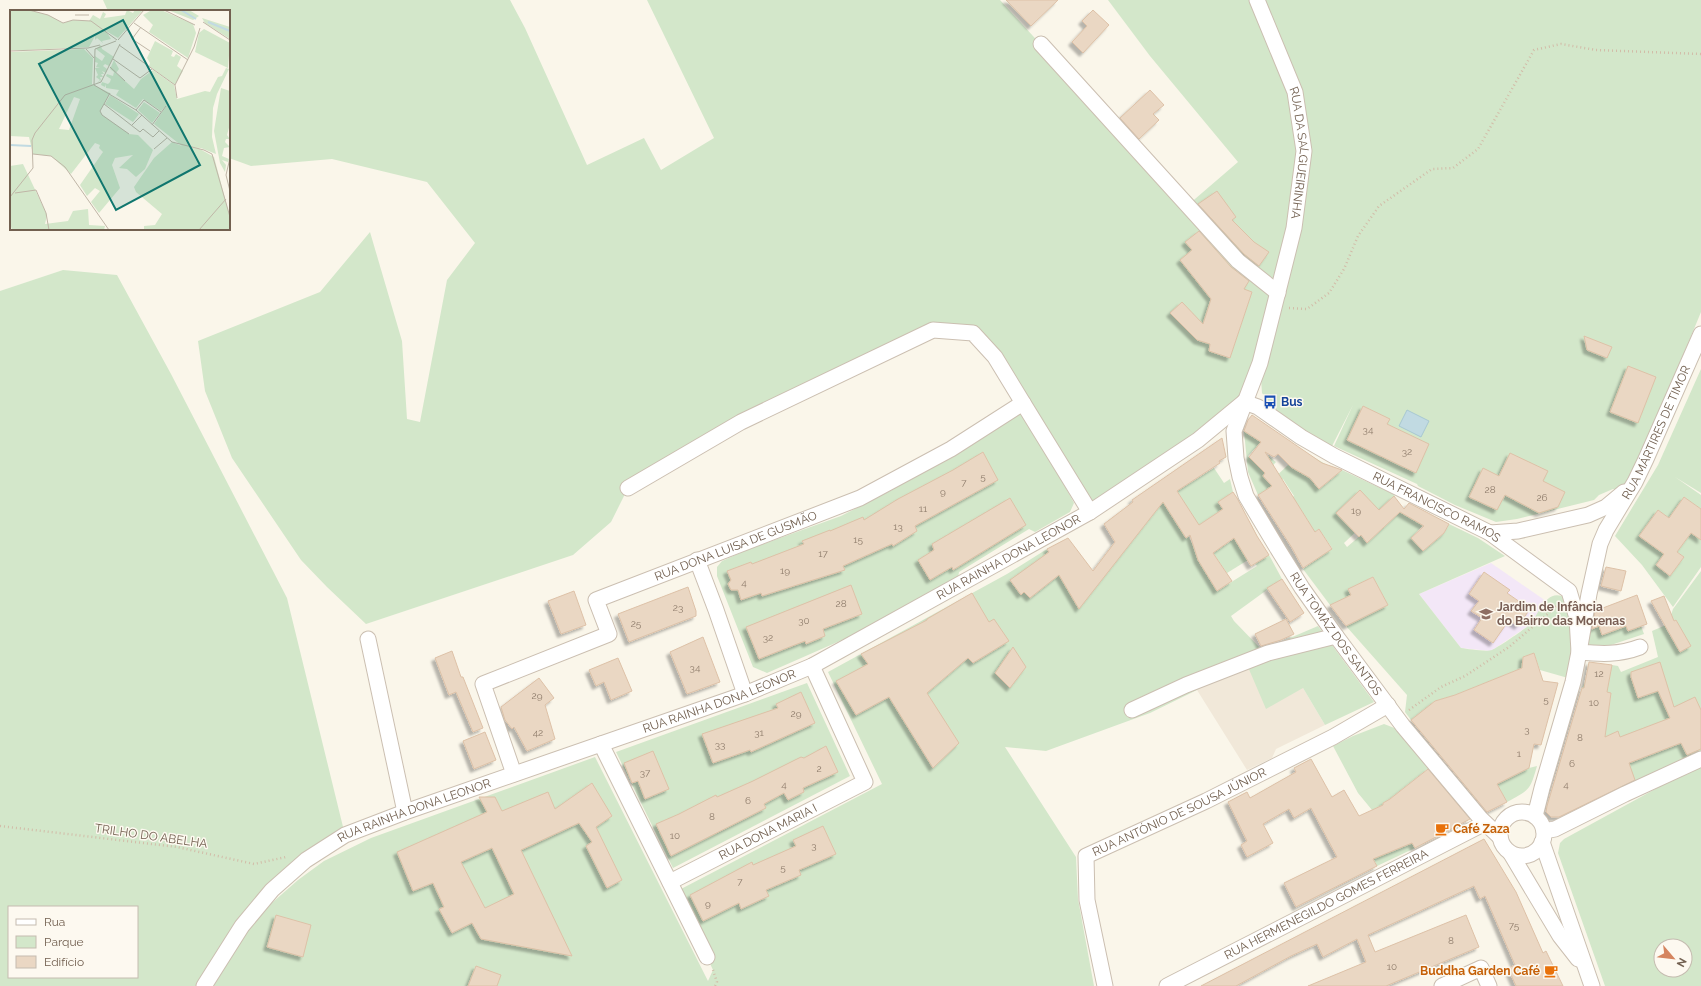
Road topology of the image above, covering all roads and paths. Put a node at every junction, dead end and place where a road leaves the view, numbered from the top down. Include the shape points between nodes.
1 (1257, 0) edge
2 (1041, 44) dead end
3 (1701, 54) edge
4 (1278, 293) junction
5 (1275, 308) junction
6 (1701, 334) edge
7 (1244, 402) junction
8 (1023, 403) junction
9 (1635, 482) junction
10 (628, 488) dead end
11 (1090, 512) junction
12 (1606, 530) joint
13 (1490, 533) junction
14 (697, 560) junction
15 (1560, 603) dead end
16 (1336, 636) junction
17 (368, 639) dead end
18 (1640, 647) dead end
19 (1579, 652) junction
20 (812, 666) junction
21 (745, 694) junction
22 (1388, 705) junction
23 (1132, 710) dead end
24 (1397, 719) junction
25 (601, 744) junction
26 (1701, 759) edge
27 (514, 774) junction
28 (405, 812) junction
29 (1536, 816) junction
30 (1485, 823) junction
31 (0, 826) edge
32 (1500, 837) junction
33 (1543, 837) junction
34 (1511, 854) junction
35 (291, 856) dead end
36 (670, 882) junction
37 (707, 957) dead end
38 (1588, 971) junction
39 (204, 986) edge
40 (1105, 986) edge
41 (1167, 986) edge
42 (1442, 986) edge
43 (1489, 986) edge
44 (1592, 986) edge

1 - 4 street, RUA DA SALGUEIRINHA via 1295,92 1304,151 1294,228
2 - 4 street via 1238,262
3 - 5 path via 1596,50 1561,44 1534,50 1478,149 1453,168 1432,169 1379,206 1358,236 1344,269 1330,292 1307,309
4 - 5 street, RUA DA SALGUEIRINHA
5 - 7 street, RUA DA SALGUEIRINHA via 1260,363
6 - 9 street, RUA MÁRTIRES DE TIMOR
7 - 11 street, RUA RAINHA DONA LEONOR via 1198,440
7 - 13 street, RUA FRANCISCO RAMOS via 1258,407 1334,456
7 - 16 street, RUA TOMÁZ DOS SANTOS via 1234,431 1236,458 1246,496 1302,588
8 - 10 street via 995,357 973,333 934,330 741,422
8 - 11 street
8 - 14 street, RUA DONA LUISA DE GUSMÃO via 951,449 860,498
9 - 12 street, RUA MÁRTIRES DE TIMOR
9 - 13 street via 1616,500 1588,516 1518,531
11 - 20 street, RUA RAINHA DONA LEONOR
12 - 19 street, RUA FRANCISCO RAMOS via 1600,544
13 - 19 street, RUA FRANCISCO RAMOS via 1569,591 1577,618
14 - 21 street
14 - 27 street, RUA DONA LUISA DE GUSMÃO via 596,600 609,634 483,684
15 - 24 path via 1509,647 1465,676 1441,687
16 - 22 street, RUA TOMÁZ DOS SANTOS
16 - 23 street via 1268,653 1186,684
17 - 28 street
18 - 19 street via 1627,652 1608,654
19 - 29 street, RUA FRANCISCO RAMOS
20 - 21 street, RUA RAINHA DONA LEONOR
20 - 36 street, RUA DONA MARIA I via 865,782
21 - 25 street, RUA RAINHA DONA LEONOR
22 - 24 street, RUA TOMÁZ DOS SANTOS
22 - 40 street, RUA ANTÓNIO DE SOUSA JÚNIOR via 1333,737 1206,801 1086,856 1087,900
24 - 30 street, RUA TOMÁZ DOS SANTOS
25 - 27 street, RUA RAINHA DONA LEONOR
25 - 36 street
26 - 33 street via 1625,794
27 - 28 street, RUA RAINHA DONA LEONOR
28 - 39 street, RUA RAINHA DONA LEONOR via 345,835 306,860 272,890 242,926
29 - 32 street via 1521,812 1510,815 1500,827
29 - 33 street via 1542,826
30 - 32 street, RUA TOMÁZ DOS SANTOS
30 - 41 street, RUA HERMENEGILDO GOMES FERREIRA
31 - 35 path, TRILHO DO ABELHA via 177,847 254,864
32 - 34 street via 1503,847
33 - 34 street via 1537,850 1529,855
33 - 38 street
34 - 38 street via 1560,936
36 - 37 street
38 - 44 street
42 - 43 street via 1481,968

